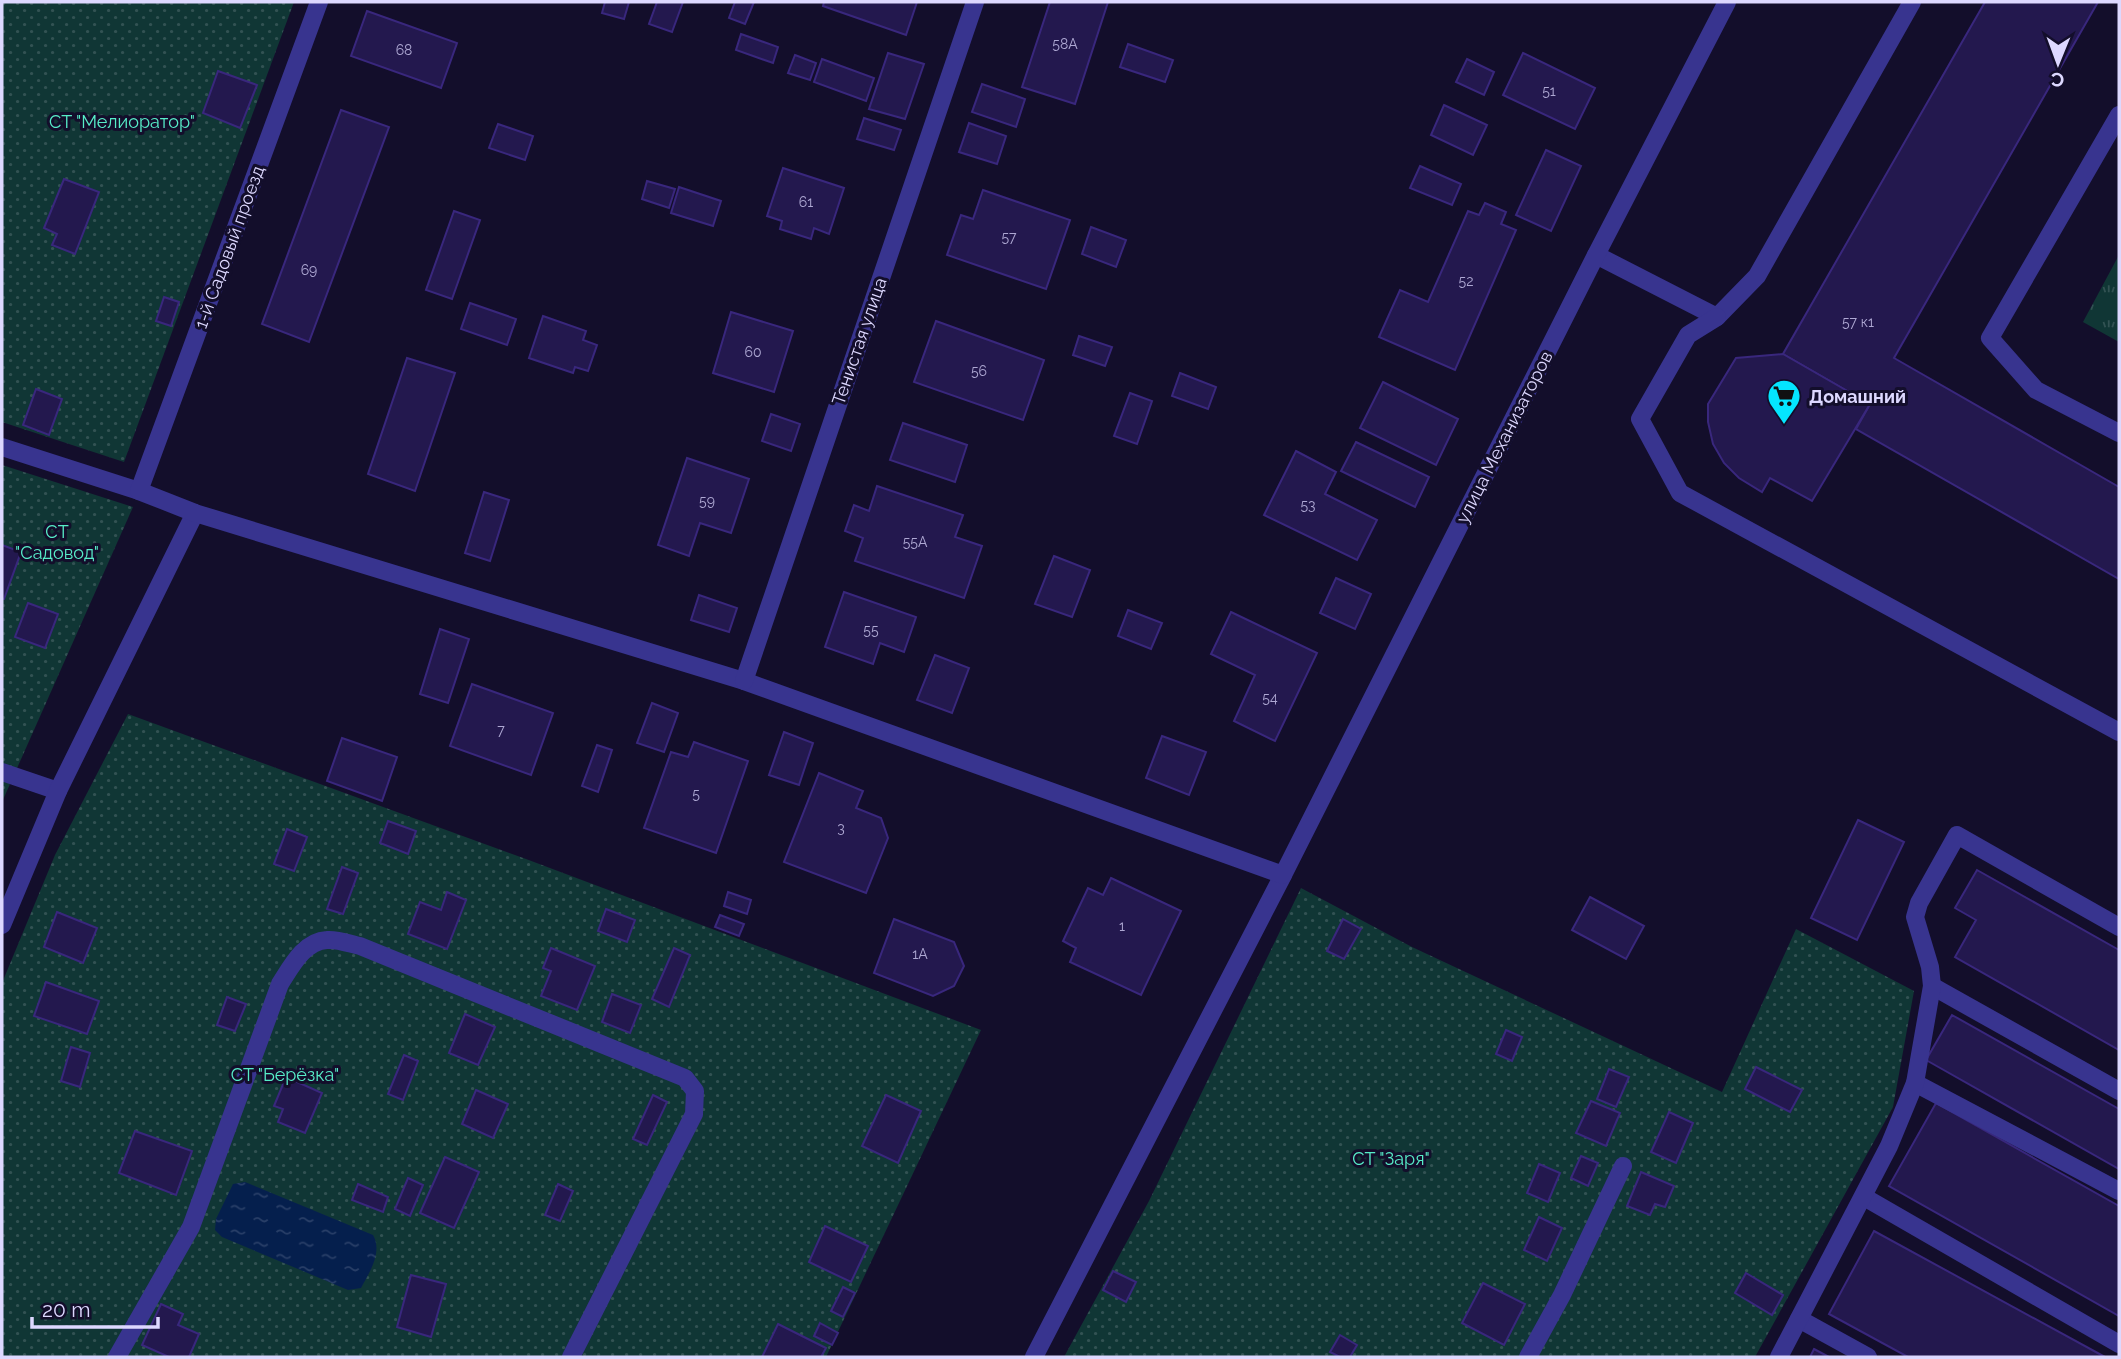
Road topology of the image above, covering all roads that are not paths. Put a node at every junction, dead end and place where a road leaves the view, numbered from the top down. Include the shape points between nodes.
1 (319, 2) edge
2 (975, 2) edge
3 (1727, 2) edge
4 (1912, 2) edge
5 (2119, 115) edge
6 (1596, 255) junction
7 (1717, 317) junction
8 (2119, 433) edge
9 (2, 447) edge
10 (139, 491) junction
11 (195, 513) junction
12 (744, 681) junction
13 (2119, 732) edge
14 (2, 772) edge
15 (58, 791) junction
16 (1283, 875) junction
17 (2, 925) edge
18 (2119, 927) edge
19 (1932, 986) junction
20 (1915, 1083) junction
21 (2119, 1091) edge
22 (1623, 1166) dead end
23 (2119, 1191) edge
24 (1864, 1197) junction
25 (1799, 1318) junction
26 (2119, 1343) edge
27 (117, 1357) edge
28 (571, 1357) edge
29 (1034, 1357) edge
30 (1528, 1357) edge
31 (1779, 1357) edge
32 (1868, 1357) edge

1 - 10 street, 1-й Садовый проезд
2 - 12 street, Тенистая улица
3 - 6 street, улица Механизаторов
4 - 7 street via 1757,276
5 - 8 street via 1990,338 2036,390
6 - 7 street
6 - 16 street, улица Механизаторов
7 - 13 street via 1688,335 1640,419 1680,493
9 - 10 street
10 - 11 street
11 - 12 street
11 - 15 street
12 - 16 street
14 - 15 street
15 - 17 street
16 - 29 street, улица Механизаторов
18 - 19 street via 1957,835 1915,917
19 - 20 street
19 - 21 street
20 - 23 street
20 - 24 street
22 - 30 street
24 - 25 street
24 - 26 street
25 - 31 street
25 - 32 street
27 - 28 street via 191,1227 280,984 299,955 327,939 360,946 685,1078 695,1091 694,1114

